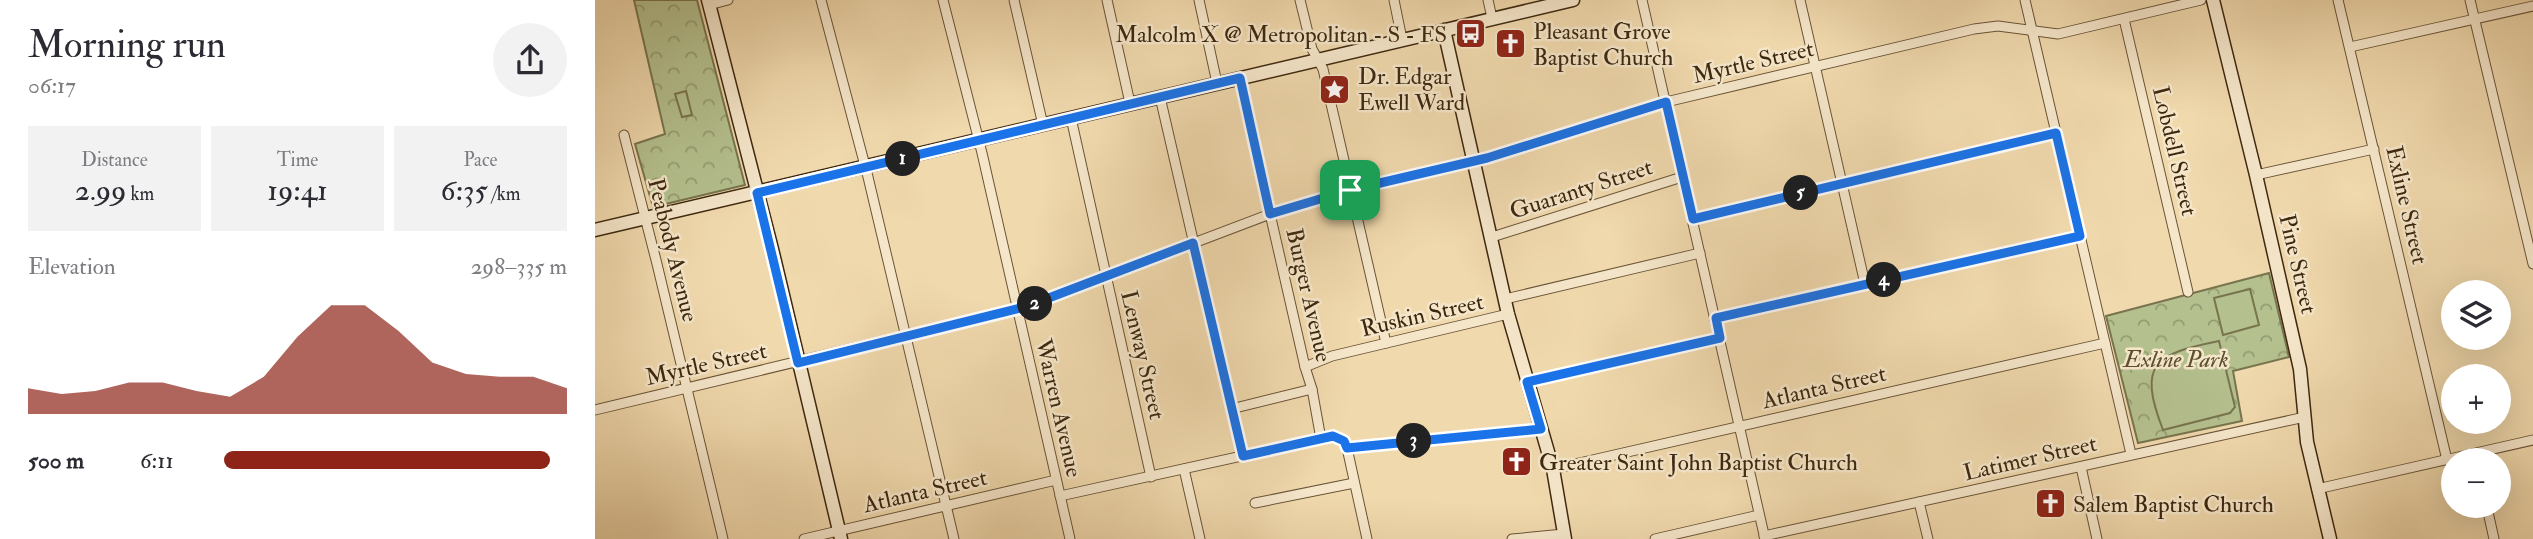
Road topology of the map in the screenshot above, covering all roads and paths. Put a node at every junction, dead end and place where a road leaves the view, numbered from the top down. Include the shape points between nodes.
1 (728, 0) edge
2 (821, 0) edge
3 (943, 0) edge
4 (1014, 0) edge
5 (1107, 0) edge
6 (1199, 0) edge
7 (1300, 0) edge
8 (1394, 0) edge
9 (1488, 0) edge
10 (1573, 0) edge
11 (1642, 0) edge
12 (1800, 0) edge
13 (2025, 0) edge
14 (2201, 0) edge
15 (2213, 0) edge
16 (2338, 0) edge
17 (2470, 0) edge
18 (709, 2) edge
19 (2533, 6) edge
20 (1492, 18) junction
21 (2124, 19) junction
22 (2475, 19) junction
23 (1444, 30) junction
24 (2032, 31) junction
25 (1402, 39) junction
26 (2350, 47) junction
27 (1318, 60) junction
28 (1815, 67) junction
29 (1240, 78) junction
30 (1217, 83) junction
31 (1160, 97) junction
32 (1666, 102) junction
33 (1130, 103) junction
34 (1071, 118) junction
35 (1043, 125) junction
36 (2056, 133) junction
37 (624, 135) dead end
38 (978, 140) junction
39 (2374, 149) junction
40 (1475, 162) junction
41 (865, 167) junction
42 (2256, 175) junction
43 (1682, 177) junction
44 (1841, 183) junction
45 (1350, 190) junction
46 (757, 193) junction
47 (1270, 214) junction
48 (646, 218) junction
49 (1693, 219) junction
50 (595, 230) edge
51 (2080, 236) junction
52 (1492, 237) junction
53 (1193, 243) junction
54 (1700, 253) junction
55 (2533, 264) edge
56 (1106, 277) junction
57 (1865, 284) junction
58 (2188, 292) dead end
59 (1505, 299) junction
60 (1018, 309) junction
61 (1508, 314) junction
62 (1716, 318) junction
63 (904, 337) junction
64 (1720, 338) junction
65 (1386, 343) junction
66 (2105, 343) junction
67 (798, 363) junction
68 (1305, 367) junction
69 (1527, 382) junction
70 (687, 388) junction
71 (1312, 389) junction
72 (1231, 409) junction
73 (595, 410) edge
74 (2305, 418) junction
75 (1739, 426) junction
76 (1541, 429) junction
77 (1321, 439) junction
78 (2533, 440) edge
79 (1347, 448) junction
80 (2444, 448) edge
81 (2499, 448) edge
82 (2131, 454) junction
83 (1243, 456) junction
84 (2441, 461) edge
85 (2081, 467) junction
86 (1184, 469) junction
87 (1553, 469) junction
88 (1151, 477) junction
89 (1056, 480) junction
90 (1354, 483) junction
91 (2318, 489) junction
92 (1059, 496) junction
93 (1920, 502) junction
94 (1255, 503) dead end
95 (946, 506) junction
96 (1759, 515) junction
97 (2489, 518) edge
98 (840, 535) edge
99 (1565, 537) edge
100 (1661, 538) edge
101 (1764, 538) edge
102 (723, 539) edge
103 (804, 539) edge
104 (954, 539) edge
105 (1070, 539) edge
106 (1200, 539) edge
107 (1367, 539) edge
108 (1512, 539) edge
109 (1928, 539) edge
110 (2097, 539) edge
111 (2330, 539) edge
112 (2494, 539) edge

1 - 18 street
2 - 41 street
3 - 38 street, Warren Avenue
4 - 35 street
5 - 33 street
6 - 30 street
7 - 27 street
8 - 25 street
9 - 20 street
10 - 20 street
11 - 32 street
12 - 28 street
13 - 24 street
14 - 21 street, Myrtle Street
15 - 42 street, Pine Street
16 - 26 street, Exline Street
17 - 22 street
18 - 46 street
19 - 22 street
20 - 23 street
21 - 24 street, Myrtle Street via 2058,34
21 - 58 street, Lobdell Street
22 - 26 street
22 - 55 street
23 - 25 street
23 - 40 street
24 - 28 street, Myrtle Street via 1998,26 1974,29
24 - 36 street
25 - 27 street
26 - 39 street, Exline Street
27 - 29 street
27 - 45 street
28 - 32 street, Myrtle Street
28 - 44 street
29 - 30 street
29 - 47 street, Burger Avenue
30 - 31 street
31 - 33 street
31 - 53 street
32 - 40 street, Myrtle Street
32 - 43 street
33 - 34 street
34 - 35 street
34 - 56 street, Lenway Street
35 - 38 street
36 - 44 street
36 - 51 street
37 - 48 street, Peabody Avenue
38 - 41 street
38 - 60 street, Warren Avenue
39 - 42 street
39 - 80 street, Exline Street
40 - 45 street, Myrtle Street
40 - 52 street
41 - 46 street
41 - 63 street
42 - 74 street, Pine Street via 2300,369
43 - 49 street
43 - 52 street, Guaranty Street
44 - 49 street
44 - 57 street
45 - 47 street, Myrtle Street
45 - 65 street
46 - 48 street
46 - 67 street
47 - 53 street, Myrtle Street
47 - 68 street, Burger Avenue
48 - 50 street
48 - 70 street, Peabody Avenue
49 - 54 street
51 - 57 street
51 - 66 street
52 - 59 street
53 - 56 street, Myrtle Street
53 - 72 street
54 - 59 street, Ruskin Street
54 - 62 street
56 - 60 street, Myrtle Street
56 - 88 street, Lenway Street
57 - 62 street
59 - 61 street
60 - 63 street, Myrtle Street
60 - 89 street, Warren Avenue
61 - 65 street, Ruskin Street
61 - 69 street
62 - 64 street
63 - 67 street, Myrtle Street
63 - 95 street
64 - 69 street
64 - 75 street
65 - 68 street, Ruskin Street
66 - 75 street, Atlanta Street
66 - 82 street
67 - 70 street, Myrtle Street
67 - 98 street
68 - 71 street, Burger Avenue
69 - 76 street
70 - 73 street, Myrtle Street
70 - 102 street, Peabody Avenue
71 - 72 street
71 - 77 street, Burger Avenue
72 - 83 street
74 - 82 street, Latimer Street
74 - 91 street, Pine Street
75 - 87 street, Atlanta Street
75 - 96 street
76 - 79 street
76 - 87 street
77 - 79 street via 1341,438
77 - 83 street
78 - 81 street
79 - 90 street
82 - 85 street, Latimer Street
83 - 86 street
84 - 91 street
85 - 93 street, Latimer Street
85 - 110 street
86 - 88 street
86 - 106 street
87 - 99 street
88 - 92 street
89 - 92 street, Warren Avenue
89 - 95 street, Atlanta Street
90 - 94 street
90 - 107 street
91 - 111 street, Pine Street
92 - 105 street, Warren Avenue
93 - 101 street, Latimer Street
93 - 109 street
95 - 98 street, Atlanta Street
95 - 104 street
96 - 100 street
96 - 101 street
97 - 112 street
98 - 103 street, Atlanta Street
99 - 108 street

